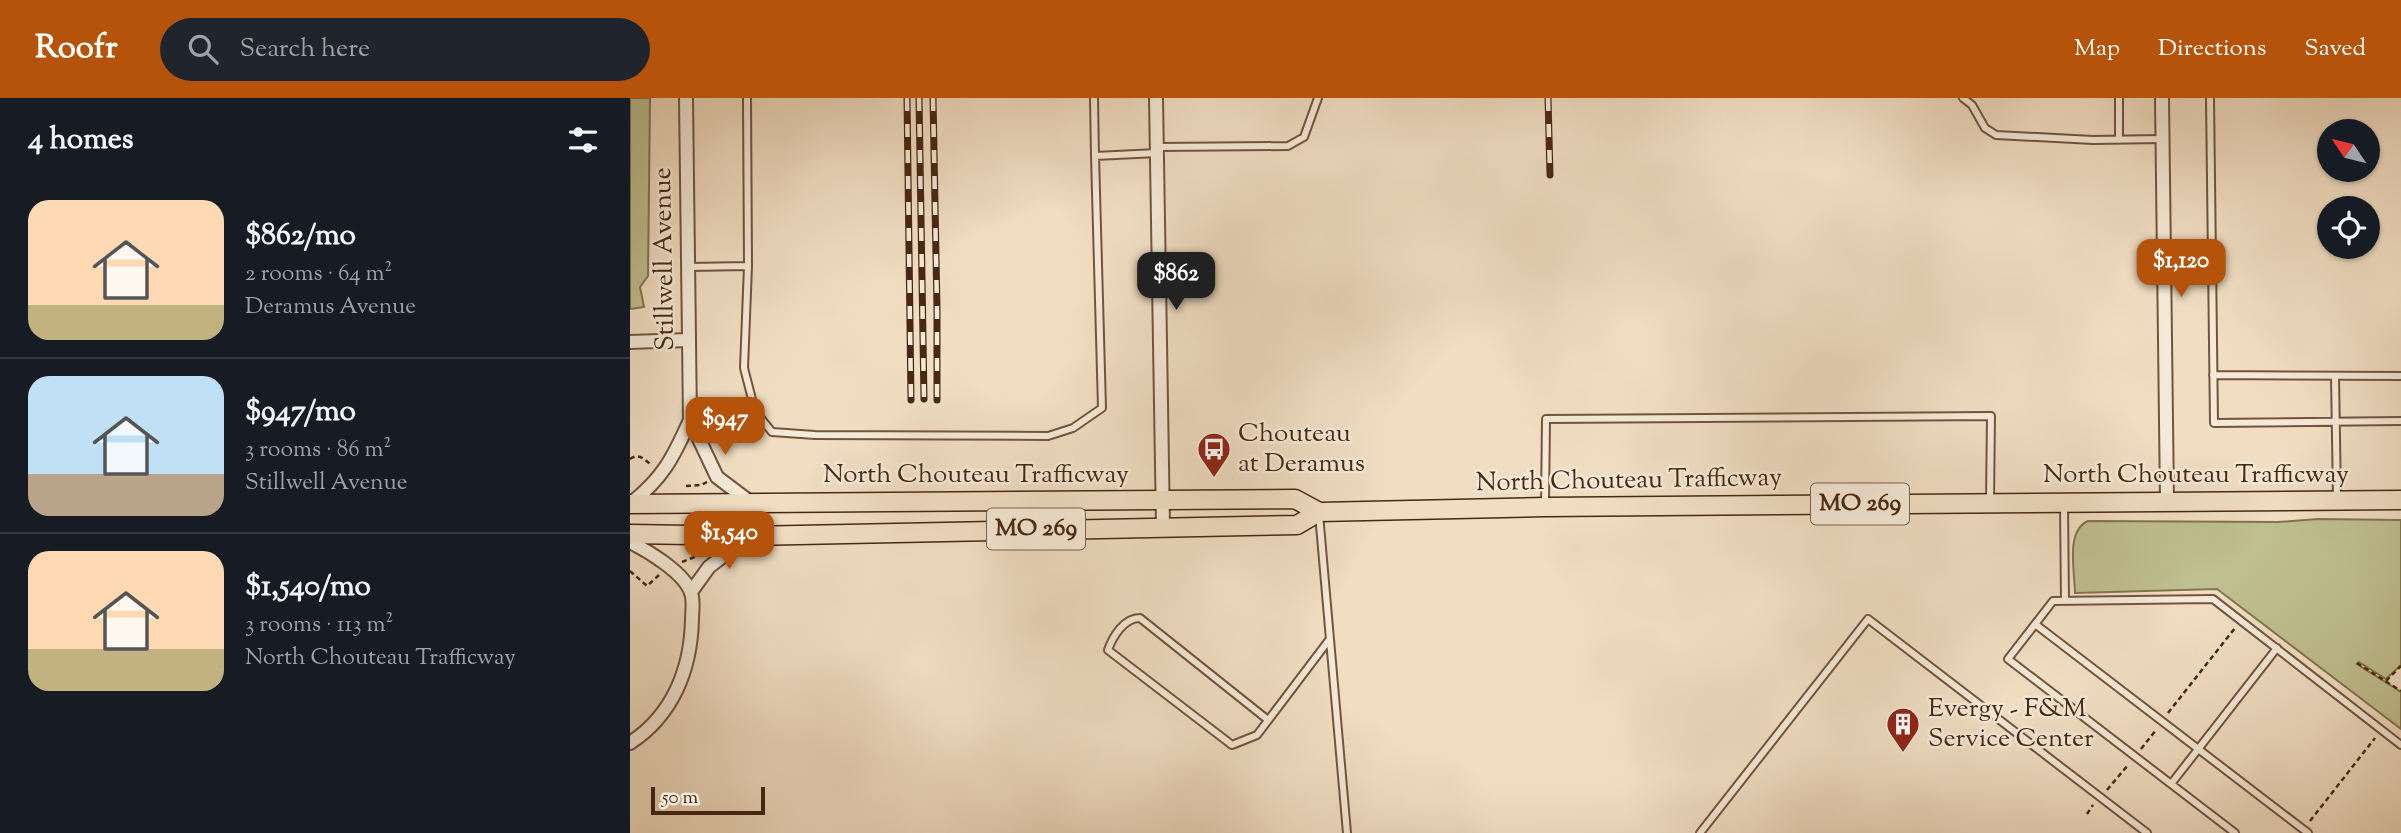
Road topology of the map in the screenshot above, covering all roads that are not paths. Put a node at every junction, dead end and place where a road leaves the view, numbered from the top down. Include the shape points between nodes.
1 (686, 98) edge
2 (747, 98) edge
3 (1094, 98) edge
4 (1156, 98) edge
5 (1318, 98) edge
6 (1963, 98) edge
7 (2119, 98) edge
8 (2162, 98) edge
9 (2210, 98) edge
10 (2162, 139) junction
11 (2119, 140) junction
12 (1157, 150) junction
13 (1095, 156) junction
14 (2212, 256) junction
15 (2164, 257) junction
16 (748, 265) junction
17 (688, 267) junction
18 (688, 340) junction
19 (630, 342) edge
20 (2213, 375) junction
21 (2335, 376) junction
22 (2401, 376) edge
23 (690, 420) junction
24 (2401, 421) edge
25 (2336, 422) junction
26 (1163, 500) junction
27 (2337, 500) junction
28 (2401, 500) edge
29 (2167, 501) junction
30 (750, 503) junction
31 (1990, 503) junction
32 (2064, 503) junction
33 (630, 504) edge
34 (1545, 507) junction
35 (1319, 512) junction
36 (1163, 526) junction
37 (630, 534) edge
38 (749, 536) junction
39 (630, 542) edge
40 (691, 592) junction
41 (2065, 601) junction
42 (2035, 624) junction
43 (1329, 640) junction
44 (2277, 648) junction
45 (1268, 720) junction
46 (630, 743) edge
47 (2401, 745) edge
48 (2199, 749) junction
49 (2171, 784) junction
50 (2306, 831) edge
51 (1347, 833) edge
52 (1700, 833) edge
53 (2147, 833) edge
54 (2235, 833) edge

1 - 17 street, Stillwell Avenue
2 - 16 lane
3 - 13 lane
4 - 12 street
5 - 12 lane via 1304,137 1287,146
6 - 11 lane via 1985,128 1996,135
7 - 11 lane
8 - 10 street
9 - 14 lane
10 - 11 lane
10 - 15 street
12 - 13 lane
12 - 26 street
13 - 16 lane via 1102,408 1073,428 1048,436 772,432 755,411 744,368
14 - 15 lane
14 - 20 lane
15 - 29 street
16 - 17 lane
17 - 18 street, Stillwell Avenue
18 - 19 street
18 - 23 street, Stillwell Avenue
20 - 21 lane
20 - 25 lane via 2214,423
21 - 22 lane
21 - 25 lane
23 - 30 street, Stillwell Avenue via 718,477
23 - 33 street, Stillwell Avenue via 674,457
24 - 25 lane
25 - 27 lane
26 - 30 main road, North Chouteau Trafficway / MO 269
26 - 35 main road, North Chouteau Trafficway / MO 269 via 1295,499
26 - 36 street
27 - 28 main road, North Chouteau Trafficway / MO 269
27 - 29 main road, North Chouteau Trafficway / MO 269
29 - 32 main road, North Chouteau Trafficway / MO 269
30 - 33 main road, North Chouteau Trafficway / MO 269
31 - 32 main road, North Chouteau Trafficway / MO 269
31 - 34 main road, North Chouteau Trafficway / MO 269
31 - 34 lane via 1991,416 1546,419
32 - 41 lane
34 - 35 main road, North Chouteau Trafficway / MO 269
35 - 36 main road, North Chouteau Trafficway / MO 269 via 1297,525
35 - 43 lane
36 - 38 main road, North Chouteau Trafficway / MO 269
37 - 38 main road, North Chouteau Trafficway / MO 269
38 - 40 street via 709,567
39 - 40 street via 659,558
40 - 46 street via 691,642 677,692 659,717
41 - 42 lane via 2053,601
41 - 44 lane via 2213,599
42 - 48 lane
42 - 49 lane via 2008,659
43 - 45 lane
43 - 51 lane
44 - 47 lane
44 - 48 lane
45 - 45 lane via 1140,618 1131,618 1111,643 1108,650 1232,745 1257,735
48 - 49 lane
48 - 50 lane
49 - 54 lane
52 - 53 lane via 1868,619

